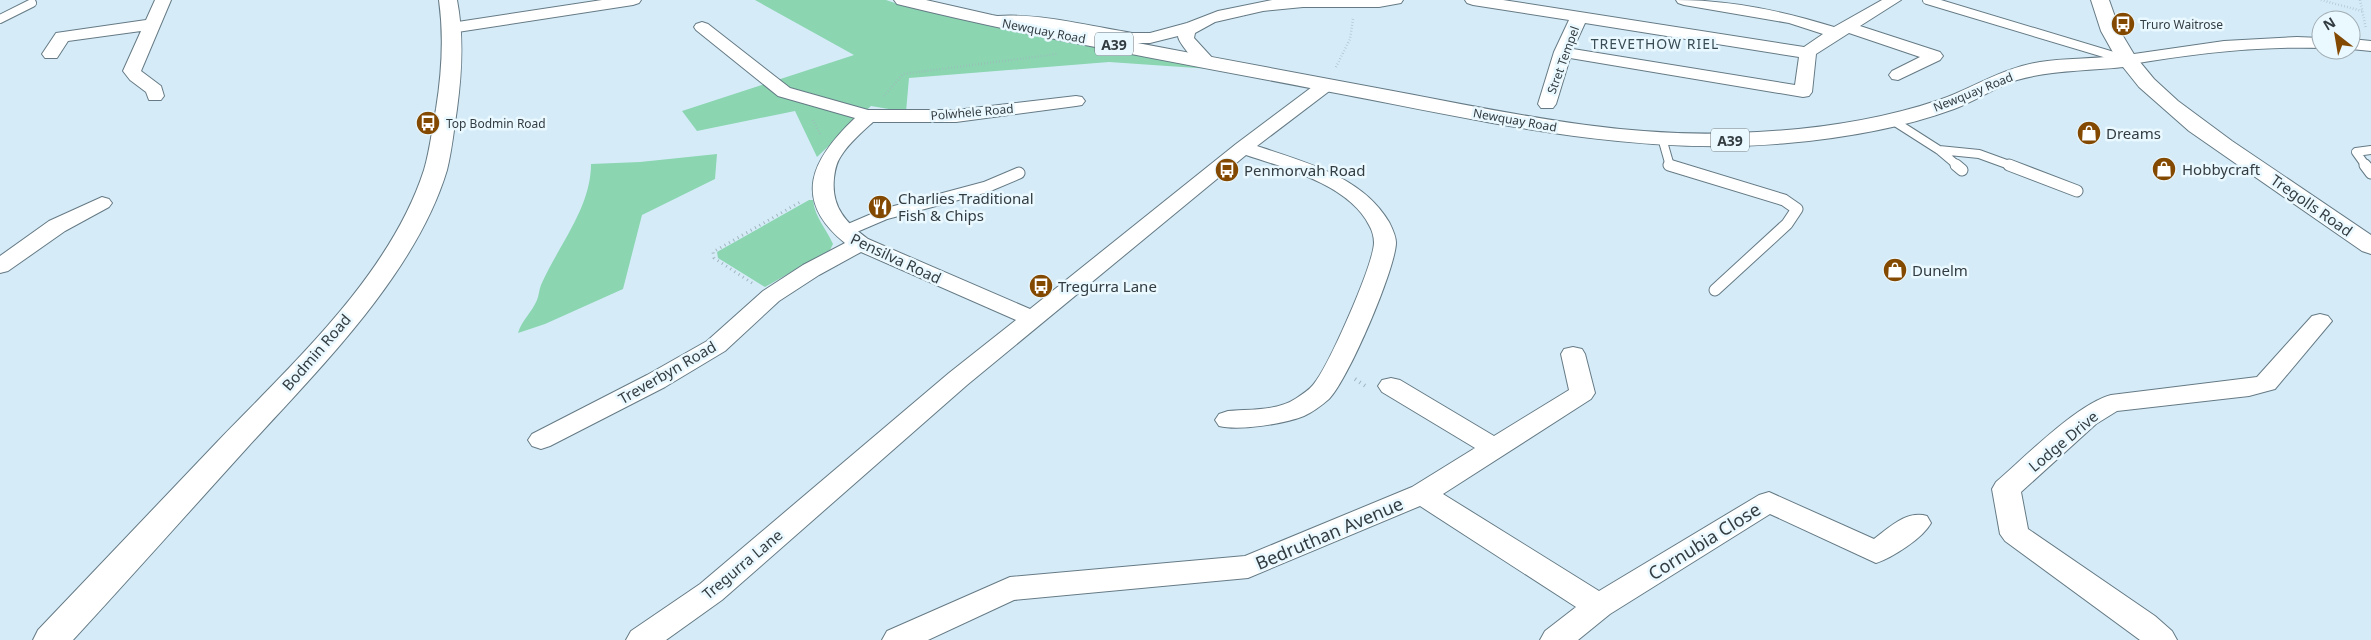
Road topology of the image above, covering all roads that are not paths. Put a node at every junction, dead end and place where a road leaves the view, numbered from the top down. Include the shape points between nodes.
1 (163, 0) edge
2 (448, 0) edge
3 (634, 0) edge
4 (1395, 0) edge
5 (1473, 0) edge
6 (1684, 0) edge
7 (1893, 0) edge
8 (1927, 0) edge
9 (2100, 0) edge
10 (910, 1) edge
11 (1354, 1) edge
12 (32, 3) dead end
13 (589, 3) edge
14 (0, 8) edge
15 (20, 9) junction
16 (1579, 17) junction
17 (0, 19) edge
18 (152, 24) junction
19 (702, 27) dead end
20 (451, 28) junction
21 (1189, 30) junction
22 (1842, 30) junction
23 (2311, 42) edge
24 (1159, 46) junction
25 (1563, 52) junction
26 (1808, 53) junction
27 (51, 54) dead end
28 (2127, 60) junction
29 (1207, 62) junction
30 (1898, 75) dead end
31 (1326, 85) junction
32 (155, 96) dead end
33 (1076, 101) dead end
34 (1548, 104) dead end
35 (868, 116) junction
36 (1892, 120) junction
37 (1662, 138) junction
38 (1243, 148) junction
39 (1939, 150) junction
40 (2371, 150) edge
41 (1962, 170) dead end
42 (1019, 173) dead end
43 (2371, 174) edge
44 (2076, 192) dead end
45 (102, 203) dead end
46 (851, 238) junction
47 (2371, 246) edge
48 (0, 266) edge
49 (1716, 290) dead end
50 (1032, 318) junction
51 (2320, 321) dead end
52 (1573, 354) dead end
53 (1391, 386) road end
54 (1228, 420) dead end
55 (541, 440) dead end
56 (1494, 448) junction
57 (1422, 494) junction
58 (1917, 523) dead end
59 (1599, 606) junction
60 (51, 640) edge
61 (642, 640) edge
62 (898, 640) edge
63 (1556, 640) edge
64 (2161, 640) edge

1 - 18 street
2 - 20 main road, Bodmin Road
3 - 13 street
4 - 11 street via 1375,3
5 - 16 street
6 - 22 street
7 - 22 street
8 - 28 lane
9 - 28 main road, Tregolls Road
10 - 24 main road, Newquay Road / A39 via 992,21
11 - 21 street via 1266,4 1216,16
12 - 15 lane
13 - 20 street
14 - 15 lane
15 - 17 lane
16 - 25 street, Stret Tempel
16 - 26 street
18 - 27 street via 62,37
18 - 32 street via 132,71 156,90
19 - 35 street via 784,92
20 - 60 main road, Bodmin Road via 451,75 433,178 393,258 296,376
21 - 24 street
21 - 29 street via 1186,39
22 - 26 street
22 - 30 street via 1934,56
23 - 28 street via 2186,50
24 - 29 main road, Newquay Road / A39
25 - 26 street via 1803,92
25 - 34 street, Stret Tempel
28 - 36 main road, Newquay Road / A39 via 2041,68 2014,75 1949,104
28 - 47 main road, Tregolls Road via 2179,112
29 - 31 main road, Newquay Road / A39
31 - 37 main road, Newquay Road / A39 via 1572,130
31 - 38 street, Tregurra Lane
33 - 35 street, Polwhele Road via 956,116
35 - 46 street, Pensilva Road via 828,161 823,194 826,210
36 - 37 main road, Newquay Road / A39 via 1790,136 1734,140
36 - 39 lane
37 - 49 lane via 1669,166 1784,200 1797,209 1788,224
38 - 50 street, Tregurra Lane
38 - 54 street via 1347,190 1368,207 1379,223 1385,243 1378,269 1337,367 1322,391 1294,411
39 - 41 lane
39 - 44 lane via 1980,154
40 - 43 lane via 2356,152
42 - 46 lane via 986,187 885,214
45 - 48 street via 57,226
46 - 50 street, Pensilva Road
46 - 55 street, Treverbyn Road via 812,270 771,296 716,346
50 - 61 street, Tregurra Lane via 711,592
51 - 64 street, Lodge Drive via 2266,383 2249,388 2111,403 2087,418 2006,489 2015,534
52 - 56 street, Bedruthan Avenue via 1582,393
53 - 56 street
56 - 57 street, Bedruthan Avenue
57 - 59 street
57 - 62 street, Bedruthan Avenue via 1248,567 1010,588
58 - 59 street, Cornubia Close via 1876,552 1770,502
59 - 63 street, Cornubia Close

